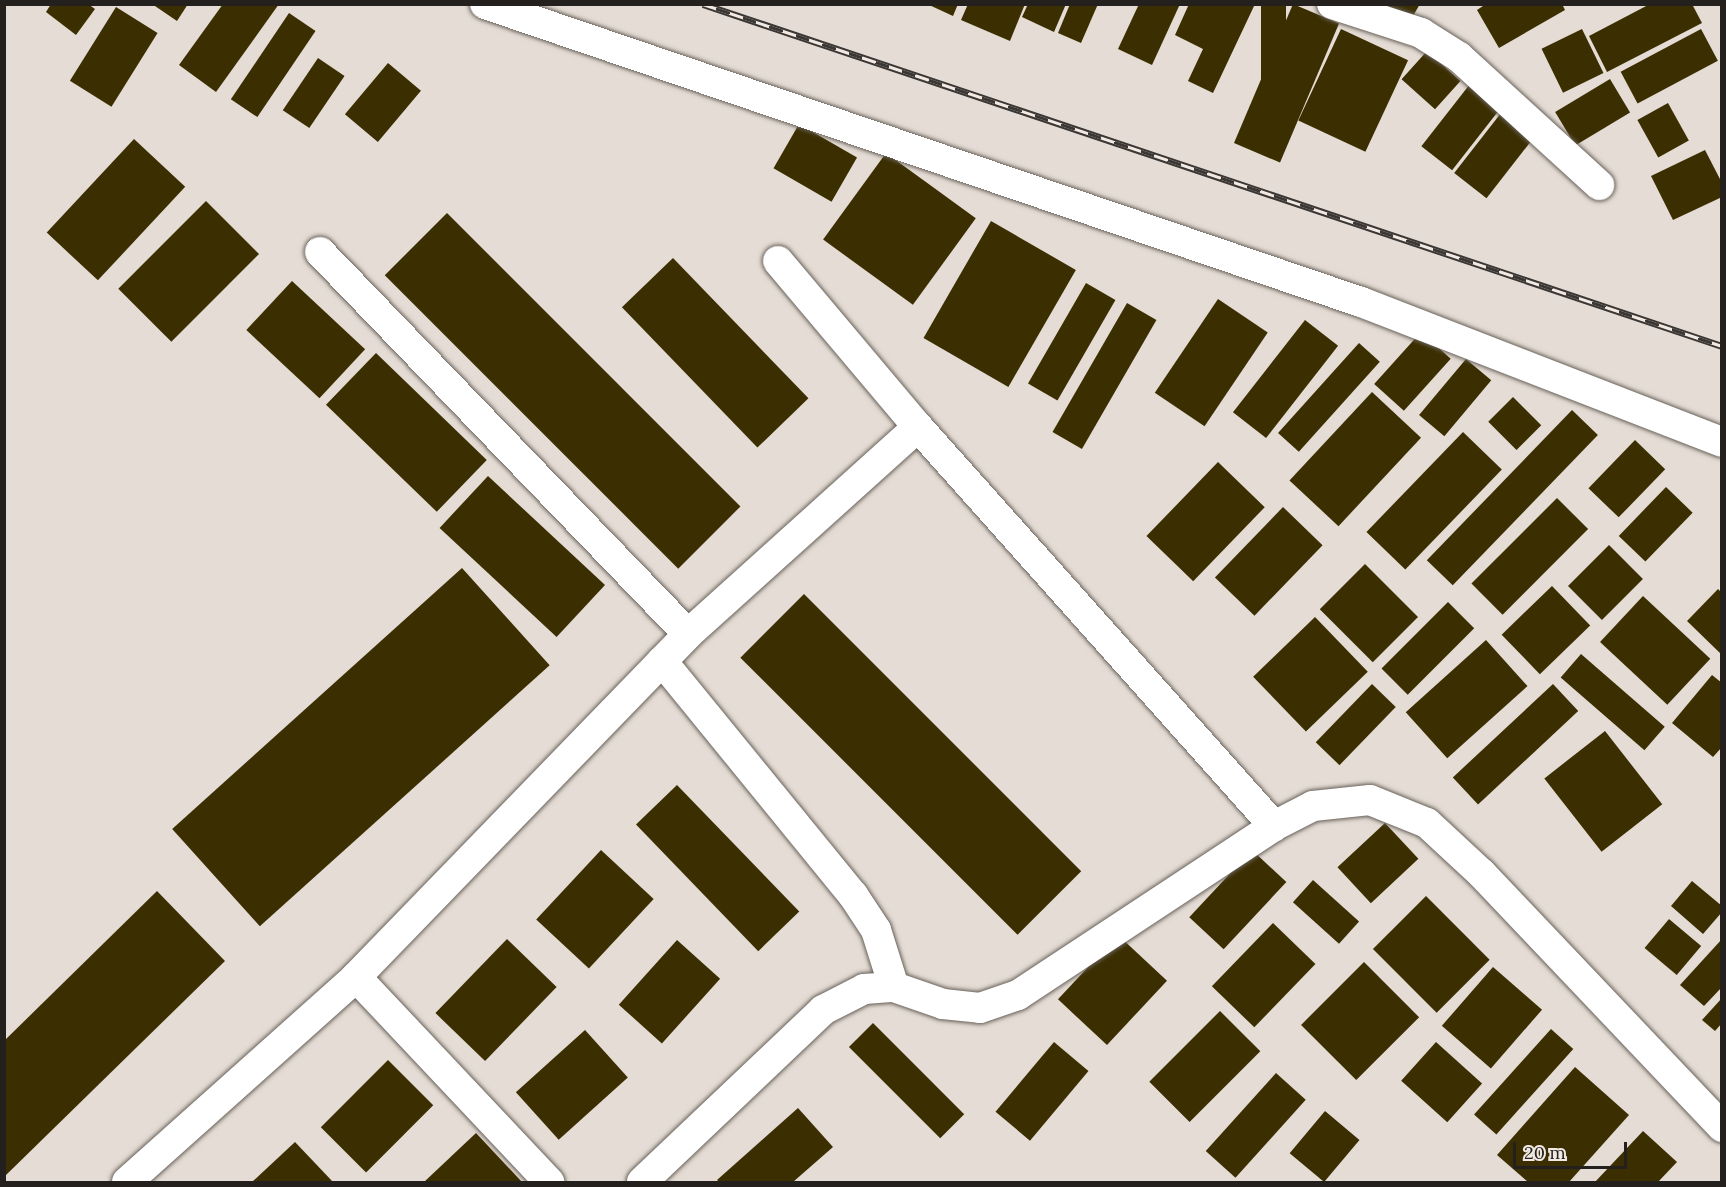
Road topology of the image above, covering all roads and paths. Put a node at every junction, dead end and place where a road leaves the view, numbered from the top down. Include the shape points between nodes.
1 (485, 4) edge
2 (1332, 4) edge
3 (1599, 185) dead end
4 (320, 252) dead end
5 (778, 261) dead end
6 (918, 427) junction
7 (1722, 442) edge
8 (688, 634) junction
9 (662, 662) junction
10 (1275, 826) junction
11 (356, 977) junction
12 (894, 987) junction
13 (1722, 1127) edge
14 (127, 1182) edge
15 (549, 1182) edge
16 (642, 1182) edge

1 - 7 street via 1360,302
2 - 3 street via 1421,33 1459,57
4 - 8 street
5 - 6 street
6 - 8 street
6 - 10 street
8 - 9 street
9 - 11 street
9 - 12 street via 853,895 876,930
10 - 12 street via 1018,995 980,1008 943,1004
10 - 13 street via 1313,806 1370,800 1427,823 1482,874
11 - 14 street
11 - 15 street
12 - 16 street via 864,989 823,1010

